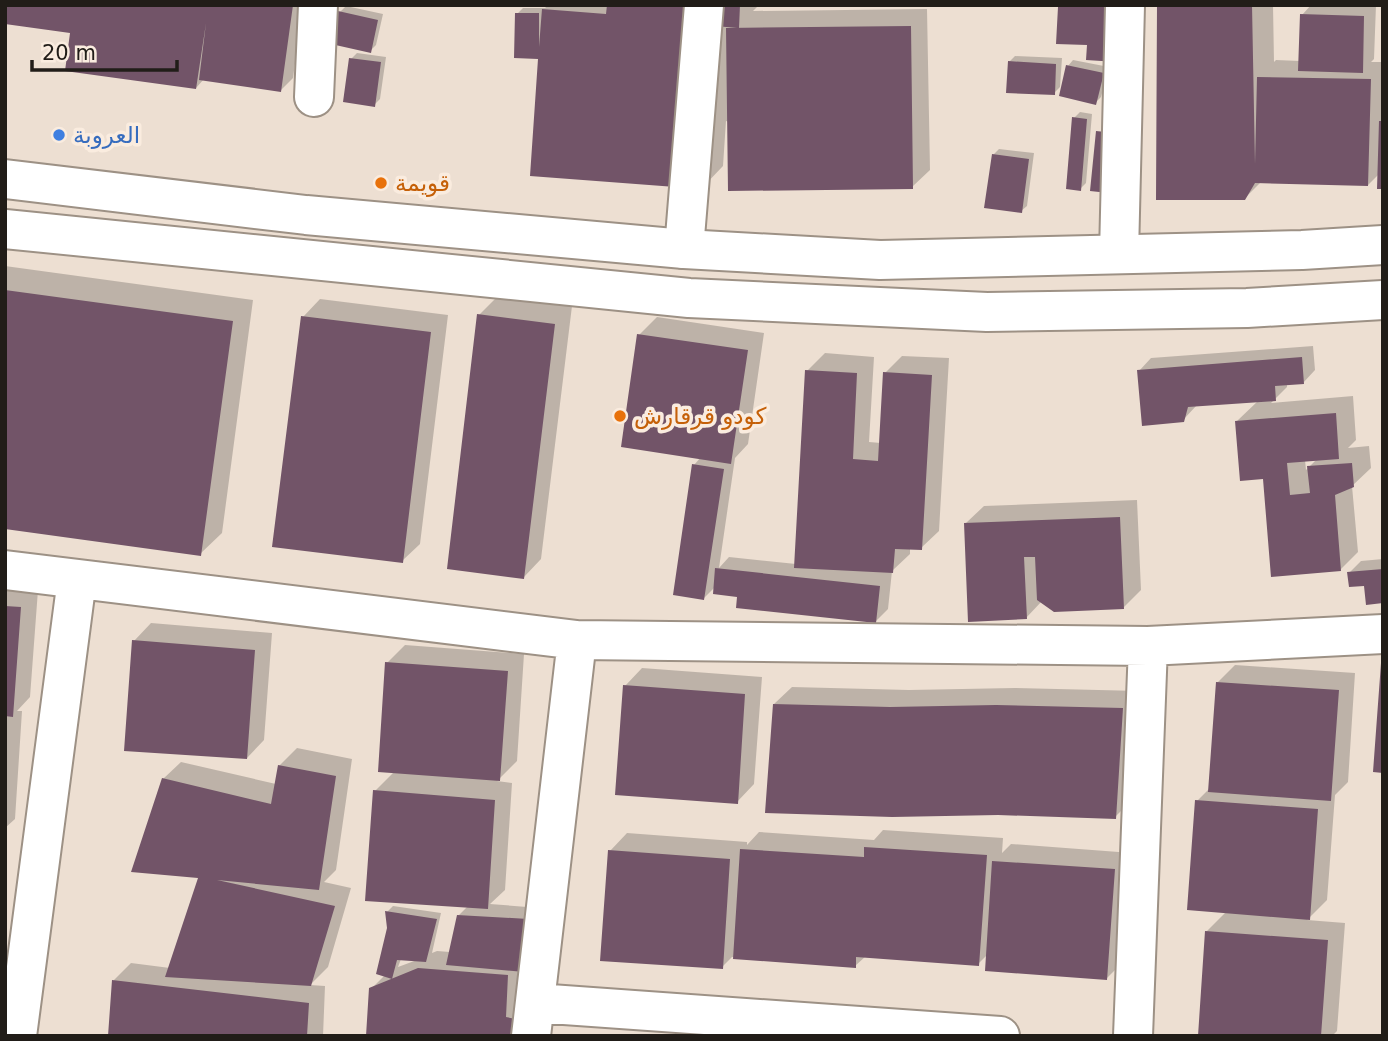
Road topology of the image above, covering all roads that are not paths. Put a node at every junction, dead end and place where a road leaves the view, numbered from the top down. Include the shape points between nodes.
1 (318, 5) edge
2 (704, 5) edge
3 (1125, 5) edge
4 (314, 97) dead end
5 (5, 179) edge
6 (5, 229) edge
7 (1383, 245) edge
8 (684, 249) junction
9 (1119, 254) junction
10 (1383, 300) edge
11 (5, 570) edge
12 (78, 579) junction
13 (1383, 634) edge
14 (577, 640) junction
15 (1148, 646) junction
16 (533, 1020) edge
17 (17, 1036) edge
18 (1000, 1036) edge
19 (1133, 1036) edge

1 - 4 street
2 - 8 street
3 - 9 street
5 - 8 street via 306,215
6 - 10 street via 702,299 987,312 1247,308
7 - 9 street
8 - 9 street via 880,260
11 - 12 street
12 - 14 street
12 - 17 street
13 - 15 street
14 - 15 street
14 - 16 street
15 - 19 street
16 - 18 street

